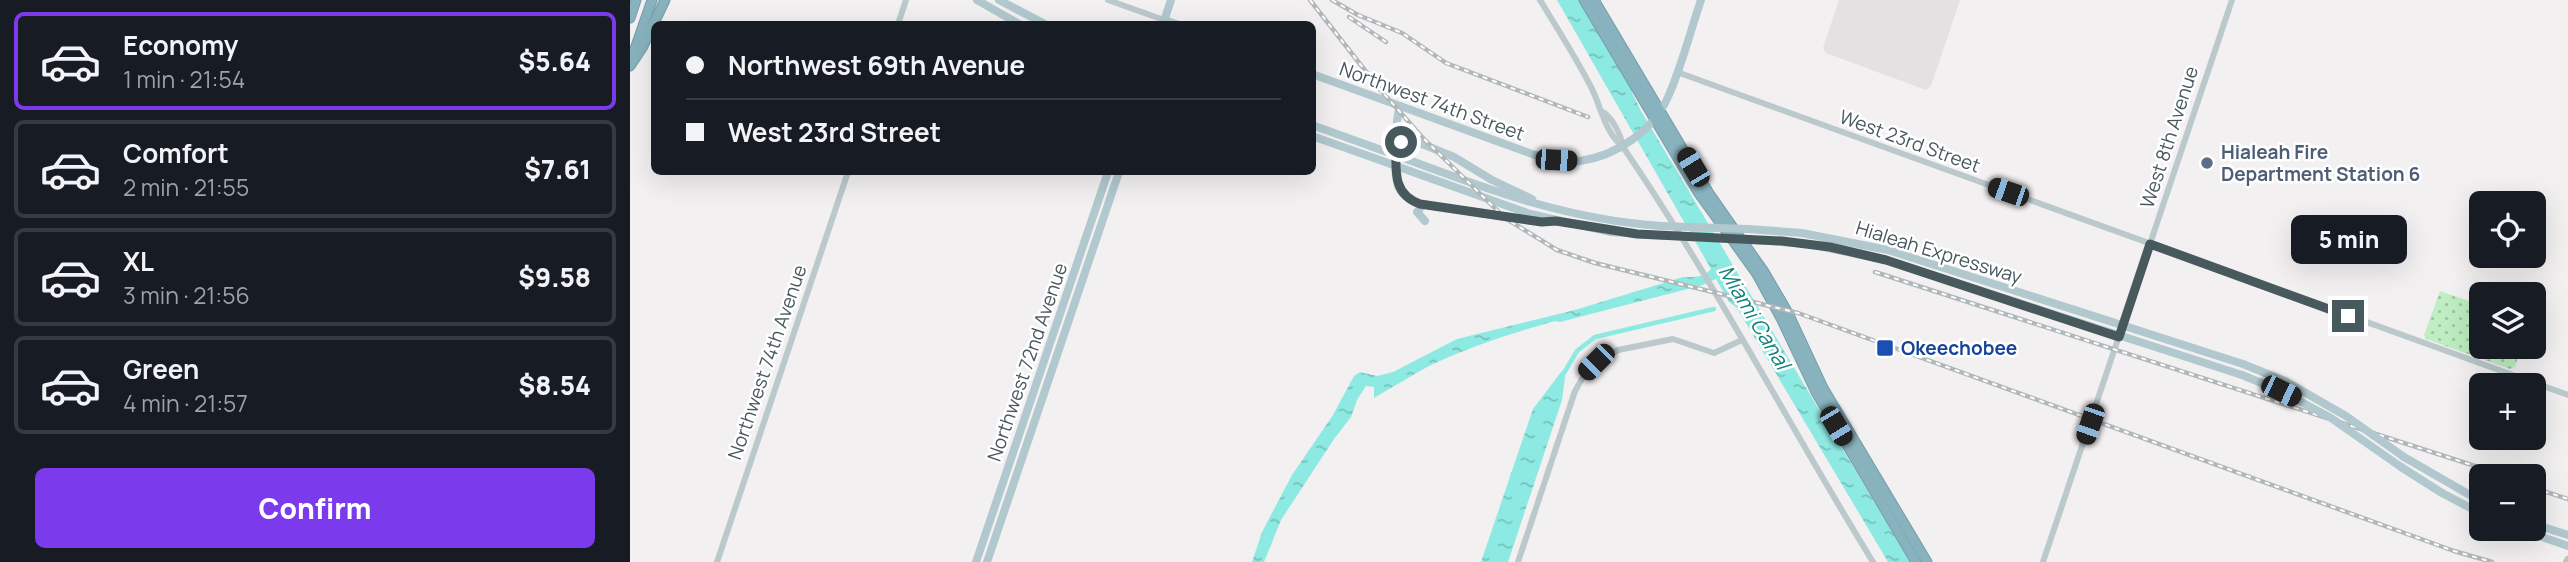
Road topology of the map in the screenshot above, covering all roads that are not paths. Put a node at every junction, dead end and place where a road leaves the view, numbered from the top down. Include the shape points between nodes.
1 (636, 0) edge
2 (645, 0) edge
3 (652, 0) edge
4 (665, 0) edge
5 (906, 0) edge
6 (977, 0) edge
7 (999, 0) edge
8 (1108, 0) edge
9 (1171, 0) edge
10 (1540, 0) edge
11 (1584, 0) edge
12 (1594, 0) edge
13 (1701, 0) edge
14 (2232, 0) edge
15 (630, 18) edge
16 (655, 21) edge
17 (899, 21) edge
18 (1014, 21) edge
19 (1039, 21) edge
20 (1160, 21) edge
21 (1163, 21) edge
22 (651, 29) edge
23 (630, 46) edge
24 (630, 65) edge
25 (1677, 72) junction
26 (1316, 75) edge
27 (1597, 100) junction
28 (1400, 106) junction
29 (1591, 107) dead end
30 (1655, 118) junction
31 (1316, 126) edge
32 (1395, 129) junction
33 (1316, 137) edge
34 (1410, 139) junction
35 (1626, 144) junction
36 (1396, 145) junction
37 (847, 175) edge
38 (1107, 175) edge
39 (1117, 175) edge
40 (1101, 190) junction
41 (1111, 194) junction
42 (1423, 205) junction
43 (1543, 207) junction
44 (1425, 220) dead end
45 (1556, 221) junction
46 (2150, 244) junction
47 (2122, 326) junction
48 (2119, 337) junction
49 (1742, 340) junction
50 (2568, 395) edge
51 (2469, 494) edge
52 (2469, 507) edge
53 (2546, 528) edge
54 (2568, 535) edge
55 (2546, 538) edge
56 (2568, 546) edge
57 (717, 562) edge
58 (976, 562) edge
59 (987, 562) edge
60 (1518, 562) edge
61 (1873, 562) edge
62 (1916, 562) edge
63 (1927, 562) edge
64 (2043, 562) edge

1 - 15 highway
2 - 23 highway
3 - 24 highway
4 - 16 highway
5 - 17 street
6 - 18 main road
7 - 19 main road
8 - 20 street
9 - 21 main road
10 - 27 street
11 - 30 highway
12 - 30 highway
13 - 25 main road
14 - 46 street, West 8th Avenue
22 - 24 highway
25 - 30 main road
25 - 46 street, West 23rd Street
26 - 28 main road, Northwest 74th Street
27 - 29 street
27 - 35 street via 1617,142
28 - 32 main road
28 - 35 main road, Northwest 74th Street via 1556,160 1594,158
30 - 35 main road, Northwest 74th Street
30 - 62 highway via 1703,200 1757,274 1816,392
30 - 63 highway via 1764,272 1823,388
31 - 43 main road, Hialeah Expressway, bridge
32 - 34 main road
32 - 36 main road
33 - 45 main road, Hialeah Expressway, bridge
34 - 36 main road
34 - 43 main road via 1457,158
35 - 49 street
36 - 42 main road via 1398,187
37 - 57 street, Northwest 74th Avenue
38 - 40 main road, Northwest 72nd Avenue
39 - 41 main road, Northwest 72nd Avenue
40 - 41 main road
40 - 58 main road, Northwest 72nd Avenue
41 - 59 main road, Northwest 72nd Avenue
42 - 44 main road via 1417,212
42 - 45 main road
43 - 47 main road, Hialeah Expressway, bridge via 1588,218 1662,226 1802,233 1888,250
45 - 48 main road, Hialeah Expressway, bridge via 1611,232 1808,244 1886,260
46 - 47 street, West 8th Avenue
46 - 50 street, West 23rd Street
47 - 48 street, West 8th Avenue
47 - 51 main road, Hialeah Expressway, bridge via 2285,382
48 - 52 main road, Hialeah Expressway, bridge via 2281,391
48 - 64 street, West 8th Avenue
49 - 60 street via 1714,353 1673,339 1618,350 1596,362 1575,391
49 - 61 street
53 - 54 main road
55 - 56 main road

